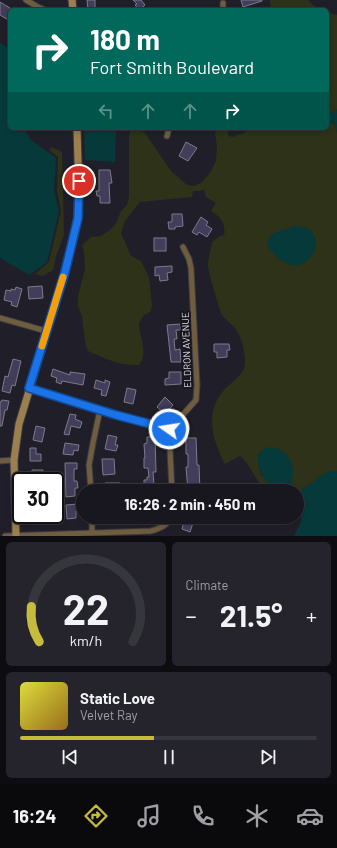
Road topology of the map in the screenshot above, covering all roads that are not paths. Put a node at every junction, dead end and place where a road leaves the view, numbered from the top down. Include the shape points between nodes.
1 (26, 0) edge
2 (223, 3) dead end
3 (40, 8) edge
4 (223, 8) edge
5 (77, 130) edge
6 (168, 130) edge
7 (167, 136) dead end
8 (183, 247) dead end
9 (0, 318) edge
10 (46, 331) junction
11 (29, 388) junction
12 (100, 410) junction
13 (169, 429) junction
14 (14, 460) junction
15 (0, 461) edge
16 (90, 484) edge
17 (172, 484) edge
18 (92, 524) edge
19 (167, 524) edge
20 (92, 532) junction
21 (5, 536) edge
22 (16, 536) edge

1 - 3 street
2 - 4 street
5 - 10 street via 78,218 65,272
6 - 7 street
8 - 13 street, ELDRON AVENUE via 191,268 196,400
9 - 10 street
10 - 11 street
11 - 12 street
11 - 14 street via 19,424
12 - 13 street
12 - 16 street via 89,465
13 - 17 street
14 - 15 street
14 - 22 street
18 - 20 street
19 - 20 street via 151,531
20 - 22 street
21 - 22 street

